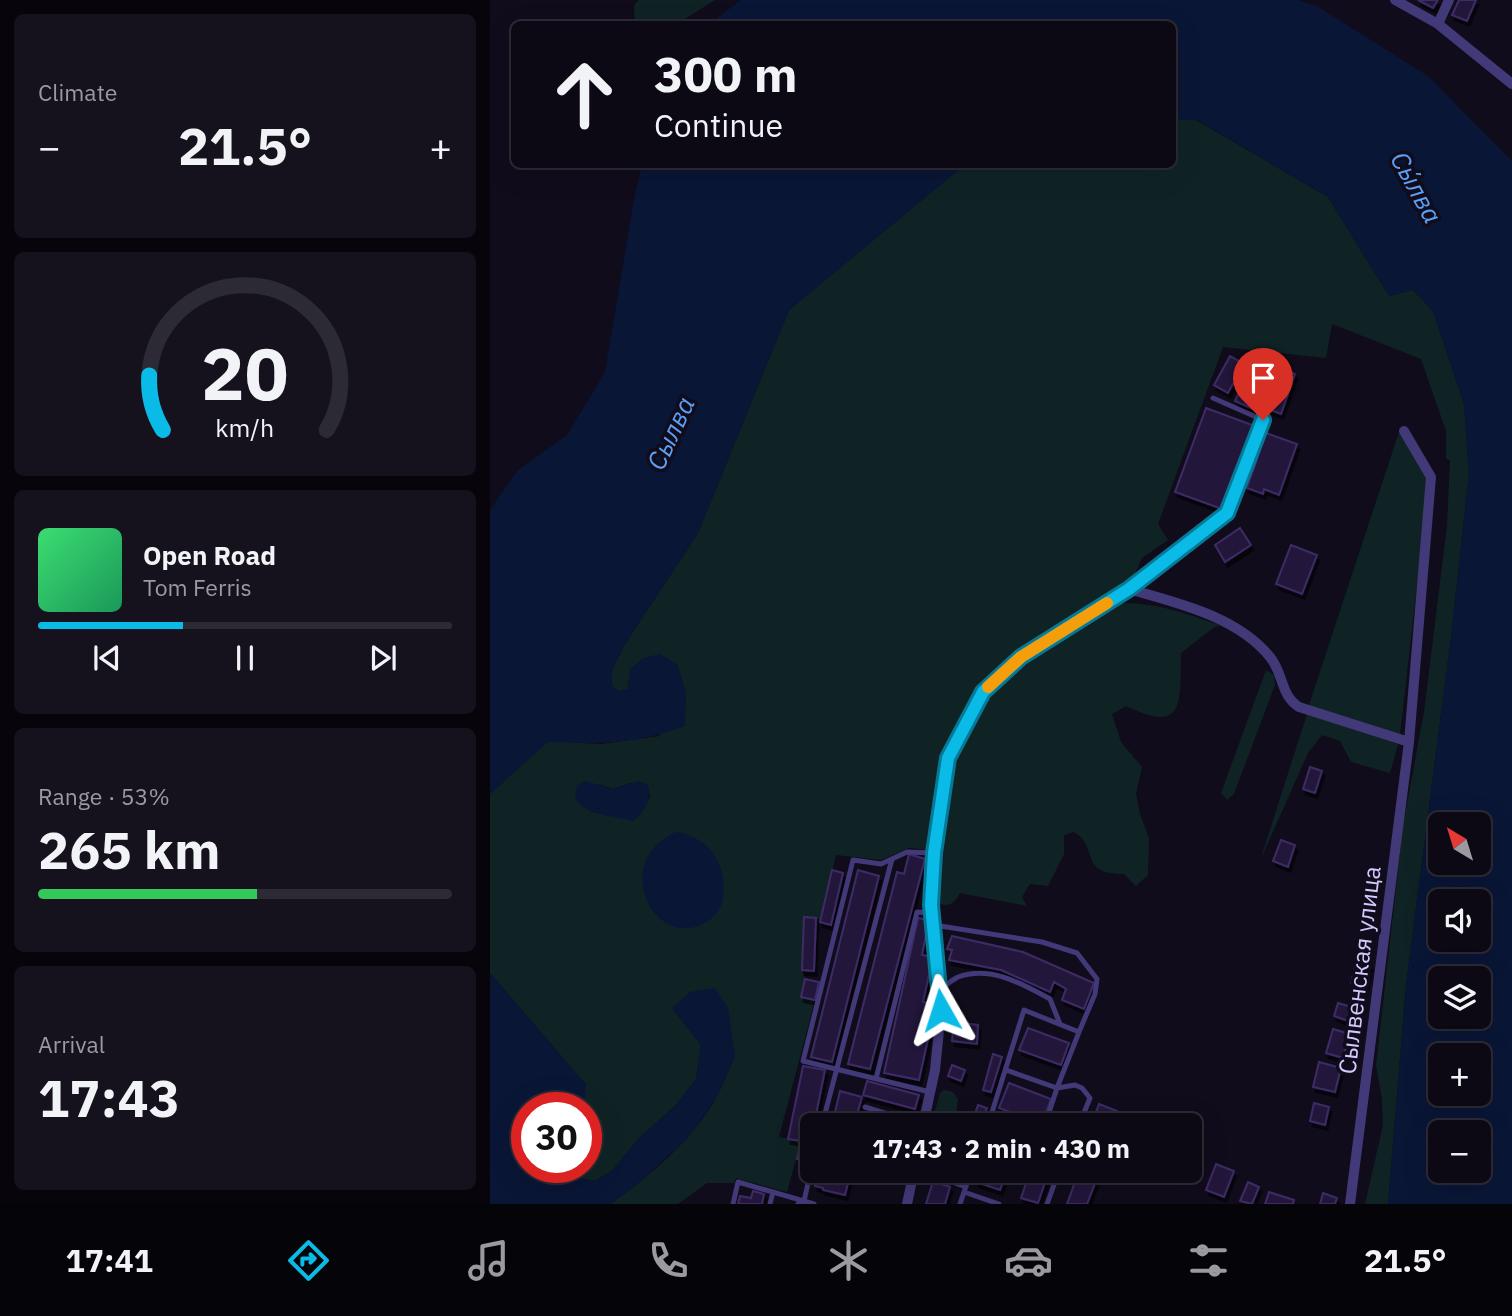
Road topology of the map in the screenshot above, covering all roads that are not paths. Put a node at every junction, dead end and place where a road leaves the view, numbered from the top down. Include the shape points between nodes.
1 (1395, 0) edge
2 (1449, 0) edge
3 (1438, 24) junction
4 (1512, 84) edge
5 (1213, 398) dead end
6 (1404, 431) dead end
7 (1129, 589) junction
8 (1409, 742) junction
9 (934, 853) junction
10 (892, 859) junction
11 (932, 919) junction
12 (939, 990) junction
13 (1060, 1024) junction
14 (1079, 1032) junction
15 (836, 1069) junction
16 (1006, 1070) junction
17 (876, 1079) junction
18 (1056, 1088) junction
19 (930, 1092) junction
20 (864, 1107) dead end
21 (825, 1113) edge
22 (884, 1113) edge
23 (926, 1113) edge
24 (993, 1113) edge
25 (1049, 1113) edge
26 (1084, 1113) edge
27 (807, 1183) edge
28 (911, 1183) edge
29 (949, 1183) edge
30 (967, 1183) edge
31 (1054, 1183) edge
32 (965, 1190) junction
33 (773, 1192) junction
34 (801, 1202) edge
35 (733, 1204) edge
36 (770, 1204) edge
37 (814, 1204) edge
38 (907, 1204) edge
39 (960, 1204) edge
40 (999, 1204) edge
41 (1046, 1204) edge
42 (1350, 1204) edge

1 - 3 street
2 - 3 street
3 - 4 street
5 - 7 lane via 1263,420 1227,513
6 - 8 street, Сылвенская улица via 1431,477
7 - 8 street via 1197,609 1245,635 1276,665 1284,694 1299,707
7 - 9 street via 1021,657 983,692 948,758
8 - 42 street, Сылвенская улица
9 - 10 lane via 907,852
9 - 11 street
10 - 15 lane
10 - 15 lane via 881,864 853,860 803,1060
11 - 12 street
11 - 14 lane via 1077,953 1097,979 1096,994
11 - 17 lane via 917,912
12 - 13 lane via 957,977 1001,975 1050,999
12 - 19 street via 941,1010
13 - 14 lane
13 - 16 lane via 1024,1010
14 - 18 lane
15 - 17 lane
15 - 21 lane
16 - 18 lane
16 - 24 lane
17 - 19 lane
18 - 25 lane
18 - 26 lane via 1082,1088 1090,1098
19 - 23 street
20 - 22 lane
27 - 34 lane
28 - 38 street
29 - 32 lane
30 - 32 lane
31 - 41 lane
32 - 39 lane
32 - 40 lane
33 - 34 lane
33 - 35 lane via 738,1182
33 - 36 lane
34 - 37 lane

